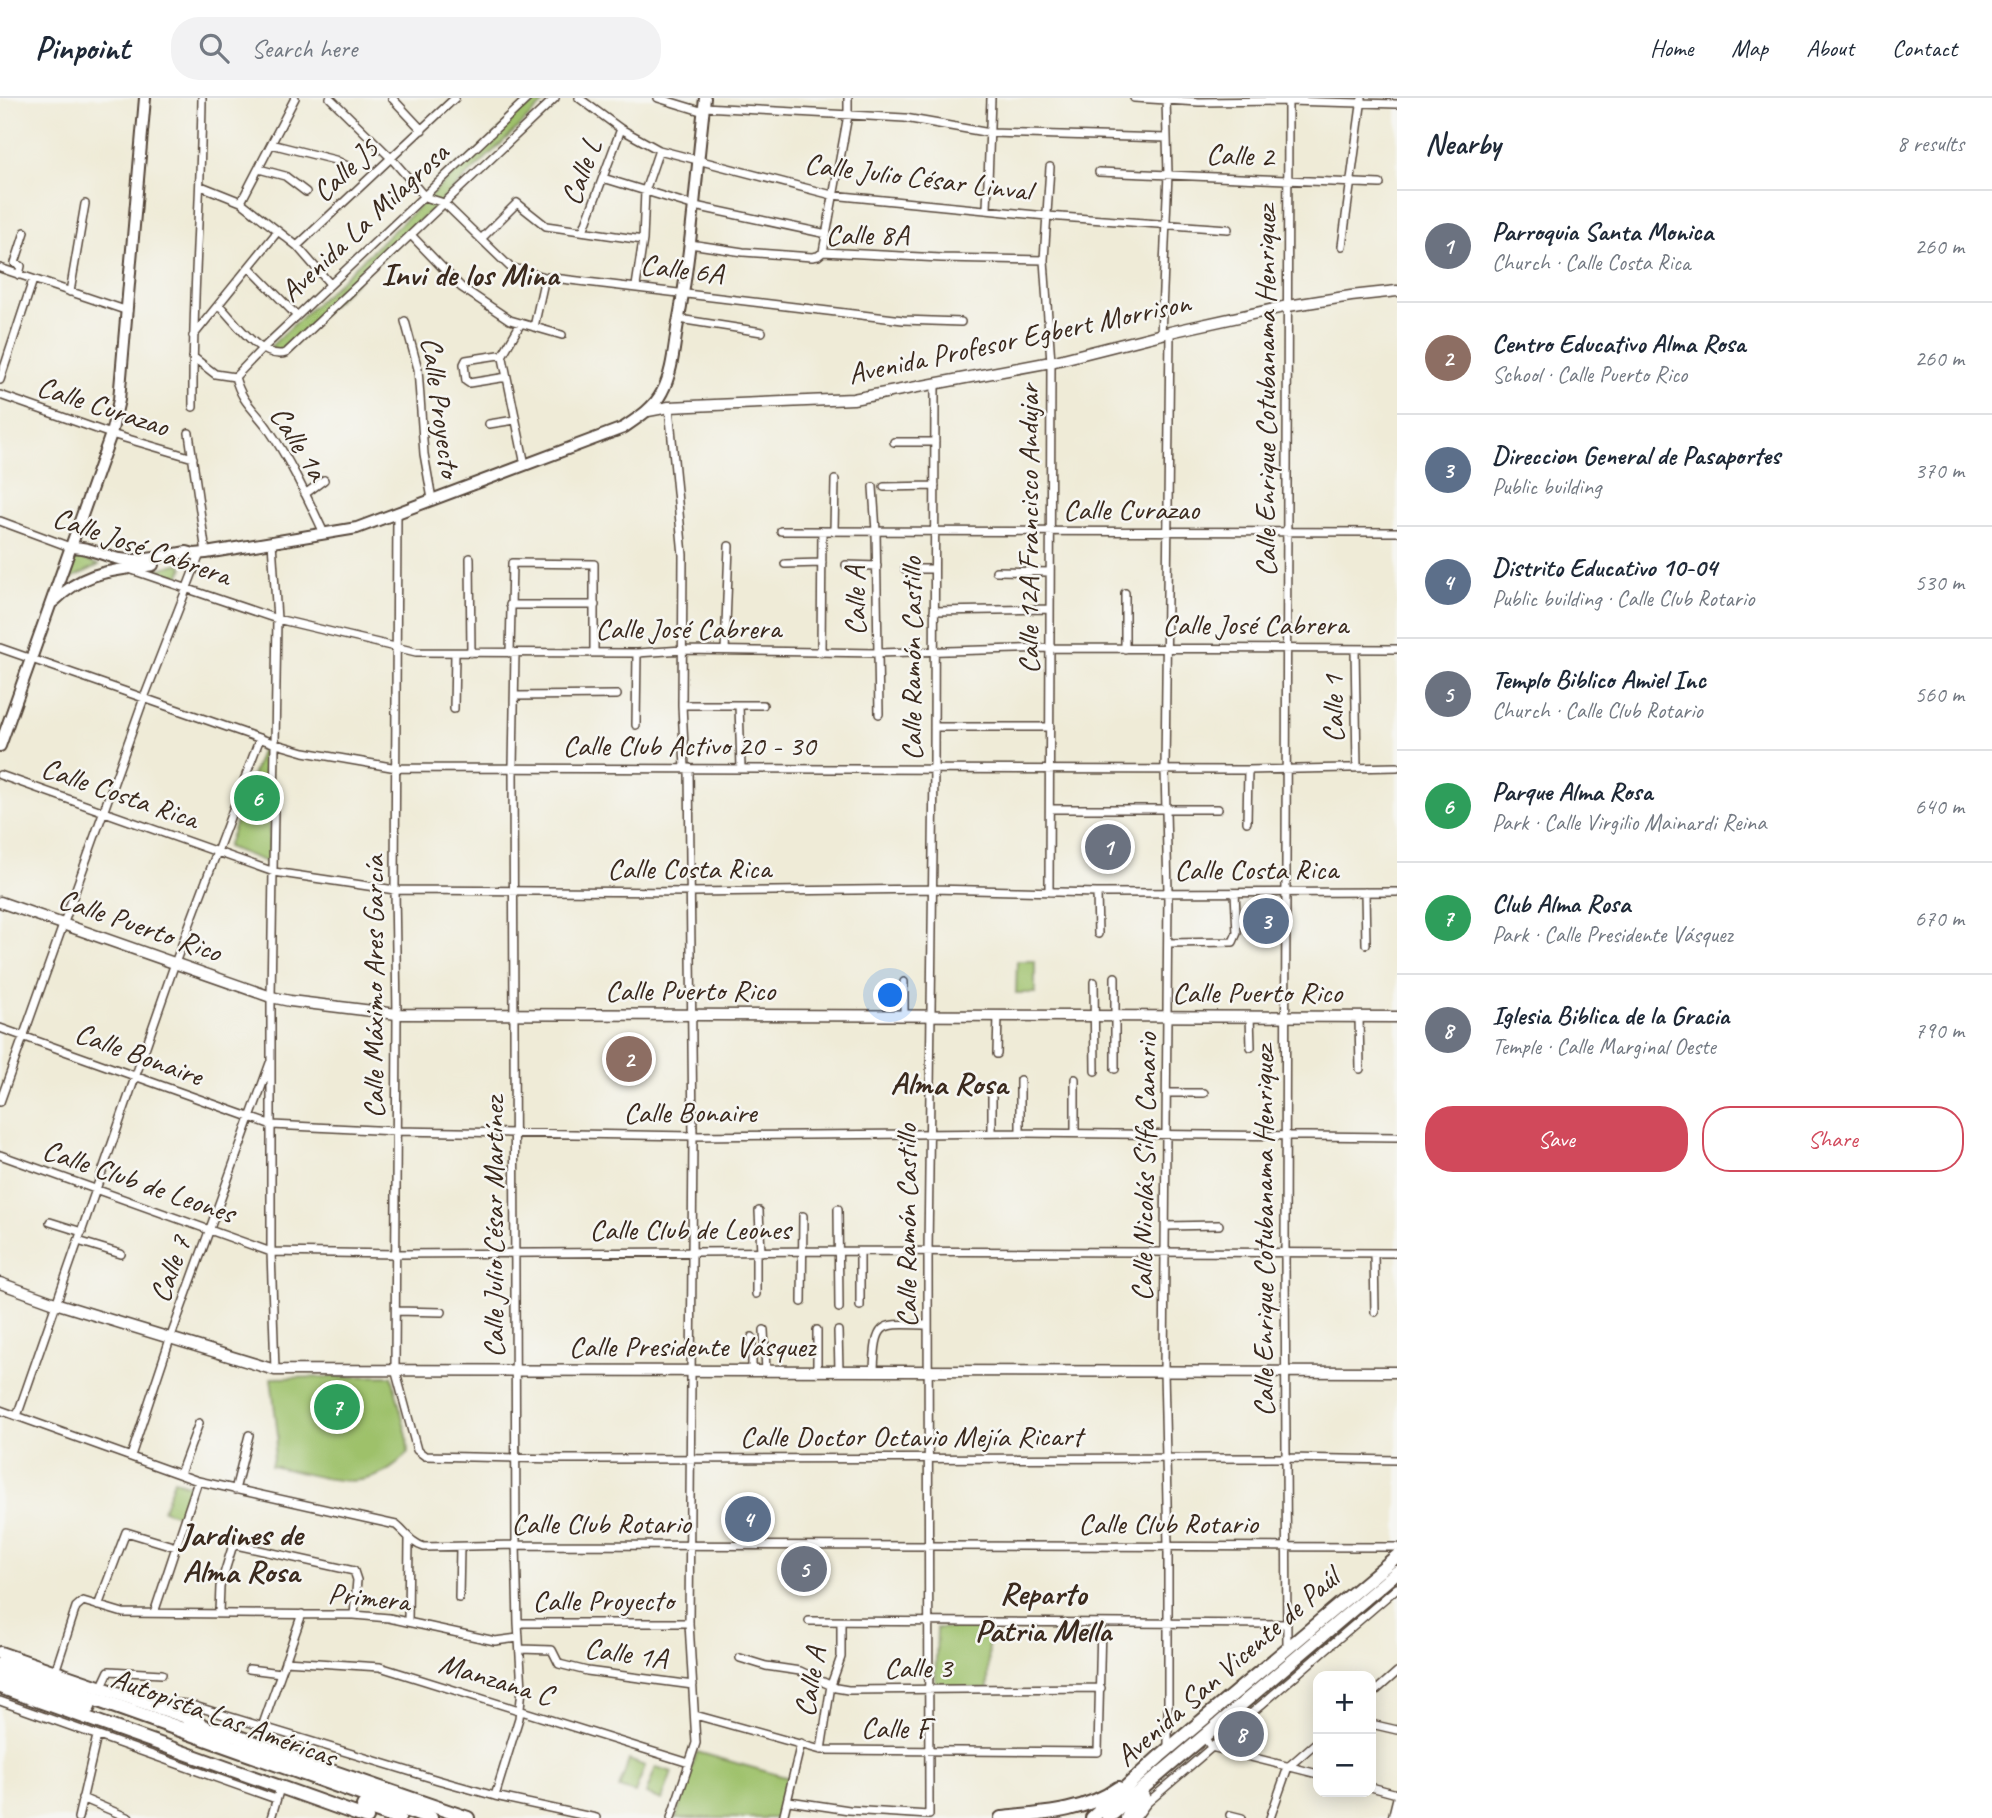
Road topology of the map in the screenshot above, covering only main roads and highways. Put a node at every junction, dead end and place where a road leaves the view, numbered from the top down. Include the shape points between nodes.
1 (145, 98) edge
2 (705, 106) edge
3 (71, 547) junction
4 (200, 554) junction
5 (127, 569) junction
6 (51, 604) junction
7 (0, 746) edge
8 (1397, 1556) edge
9 (1397, 1572) edge
10 (0, 1653) edge
11 (0, 1665) edge
12 (0, 1676) edge
13 (0, 1690) edge
14 (188, 1718) junction
15 (1166, 1757) junction
16 (258, 1758) junction
17 (366, 1818) edge
18 (398, 1818) edge
19 (430, 1818) edge
20 (468, 1818) edge
21 (1002, 1818) edge
22 (1092, 1818) edge
23 (1108, 1818) edge
24 (1127, 1818) edge

1 - 3 main road via 119,400
2 - 4 main road via 684,292 670,368 662,392 648,411 623,428 357,527
3 - 4 main road via 120,559
3 - 5 main road, Calle José Cabrera
3 - 6 main road
4 - 5 main road
5 - 6 main road via 80,580
6 - 7 main road
8 - 15 main road, Avenida San Vicente de Paúl
9 - 15 main road, Avenida San Vicente de Paúl via 1341,1629 1208,1742
10 - 14 main road
11 - 16 highway, Autopista Las Américas
12 - 18 highway, Autopista Las Américas
13 - 17 main road via 278,1793
14 - 16 highway
14 - 20 main road
15 - 21 main road via 1089,1804
15 - 22 main road, Avenida San Vicente de Paúl
15 - 23 main road, Avenida San Vicente de Paúl
15 - 24 main road
16 - 19 highway, Autopista Las Américas

